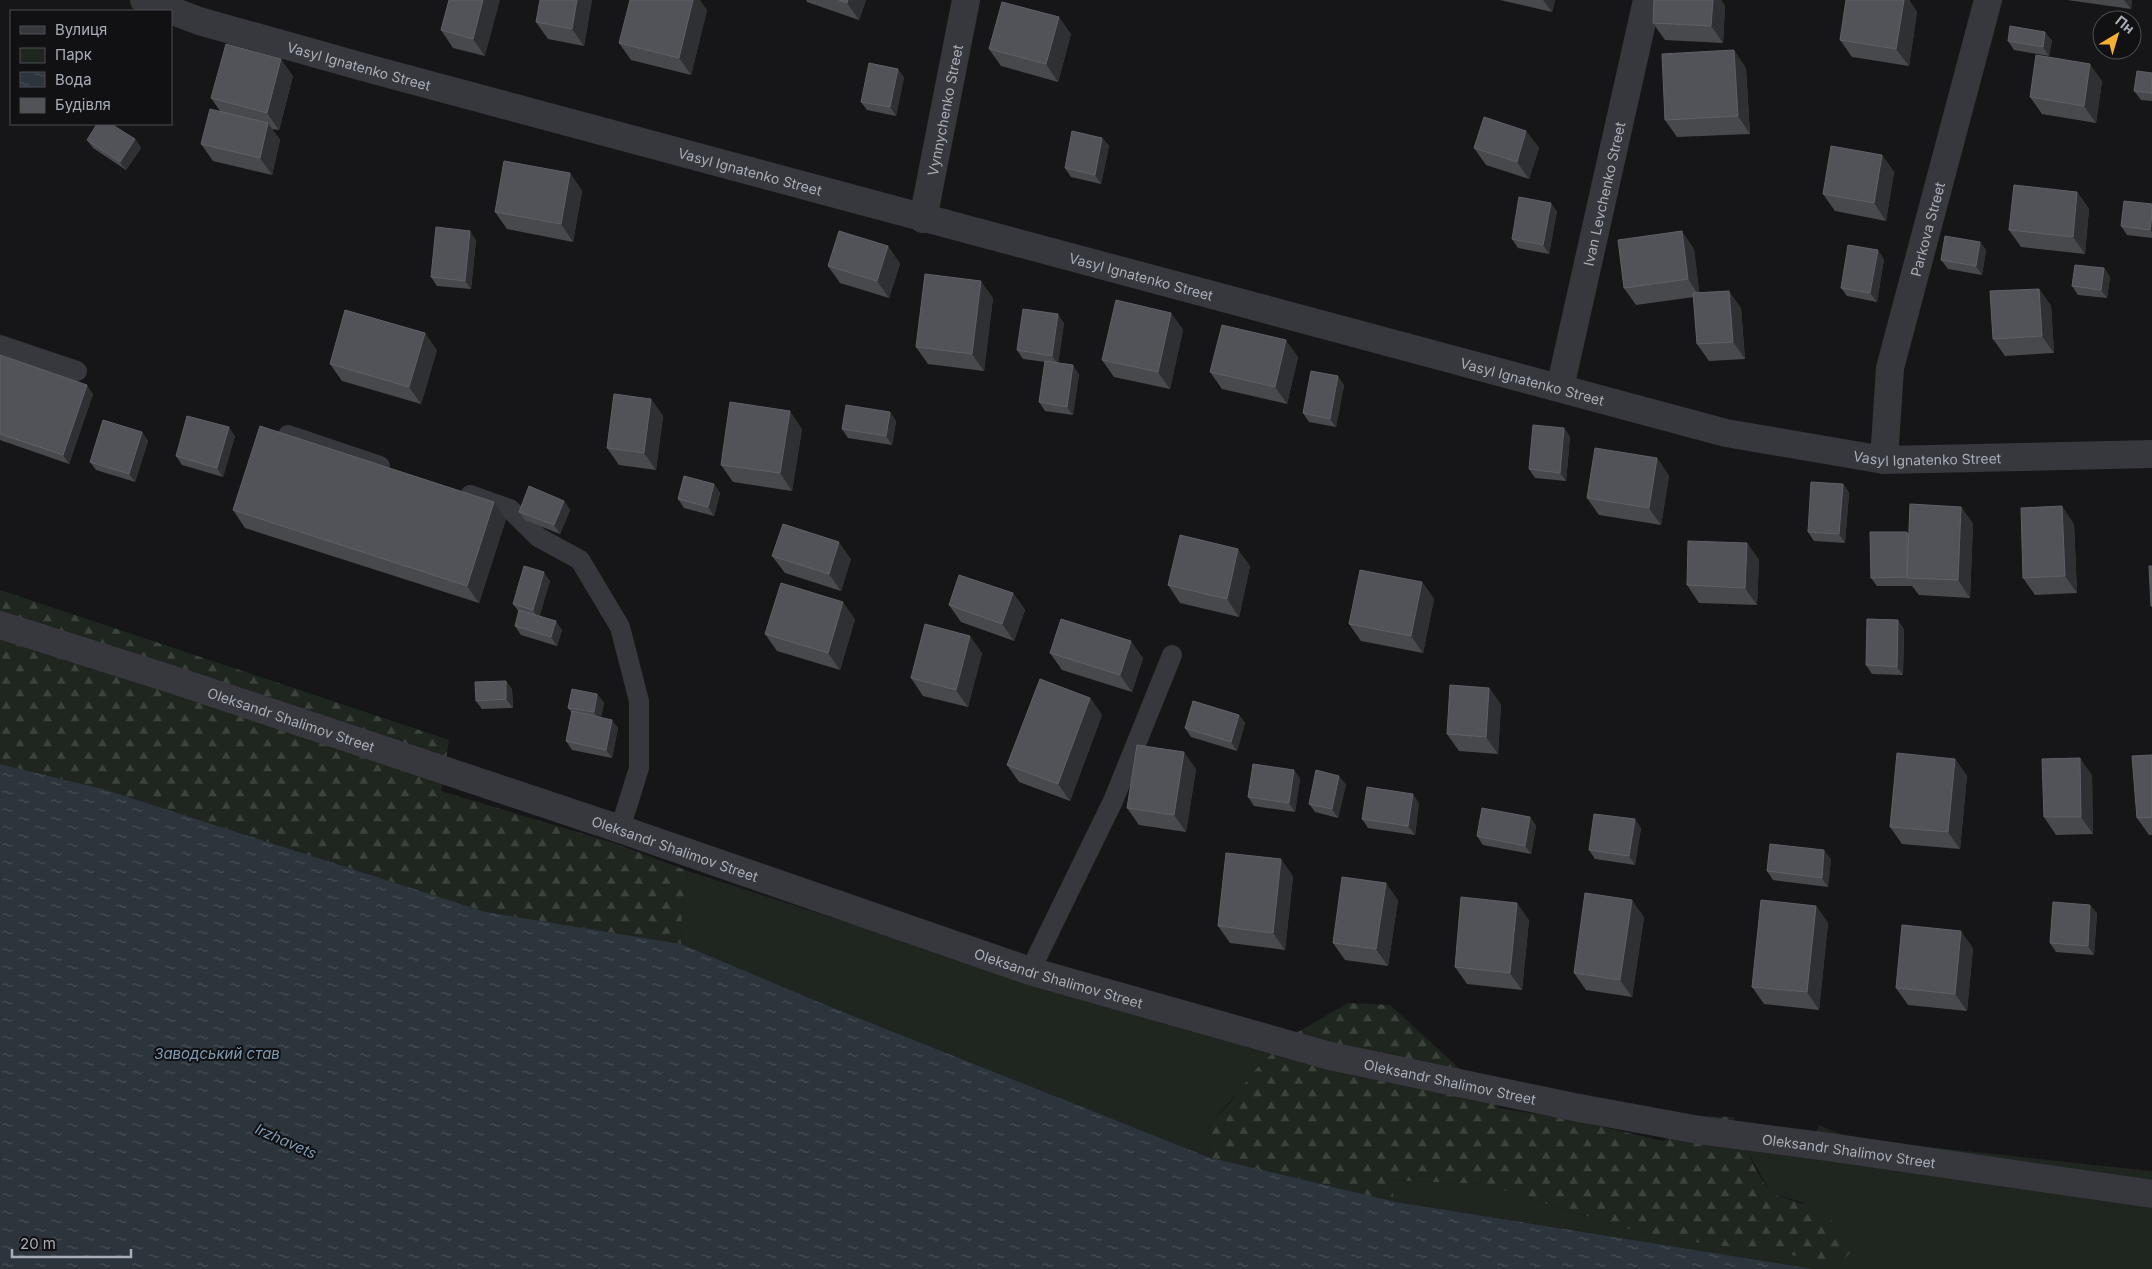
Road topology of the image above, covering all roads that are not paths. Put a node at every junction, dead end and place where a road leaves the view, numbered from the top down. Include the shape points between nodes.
1 (144, 0) edge
2 (966, 0) edge
3 (1647, 0) edge
4 (1988, 0) edge
5 (170, 10) edge
6 (172, 11) edge
7 (923, 219) junction
8 (0, 345) edge
9 (77, 372) dead end
10 (1560, 388) junction
11 (288, 435) edge
12 (2152, 454) edge
13 (1884, 460) junction
14 (399, 472) edge
15 (454, 490) edge
16 (0, 625) edge
17 (1172, 656) dead end
18 (620, 829) junction
19 (1030, 971) junction
20 (2152, 1194) edge

1 - 5 street, Vasyl Ignatenko Street
2 - 7 street, Vynnychenko Street
3 - 10 street, Ivan Levchenko Street
4 - 13 street, Parkova Street via 1890,368
6 - 7 street, Vasyl Ignatenko Street via 199,21
7 - 10 street, Vasyl Ignatenko Street
8 - 9 lane
10 - 13 street, Vasyl Ignatenko Street via 1726,433
11 - 14 lane
12 - 13 street, Vasyl Ignatenko Street
15 - 18 lane via 510,509 538,537 580,560 620,627 639,701 639,768
16 - 18 street, Oleksandr Shalimov Street
17 - 19 lane via 1113,801
18 - 19 street, Oleksandr Shalimov Street
19 - 20 street, Oleksandr Shalimov Street via 1330,1056 1574,1107 1699,1130

